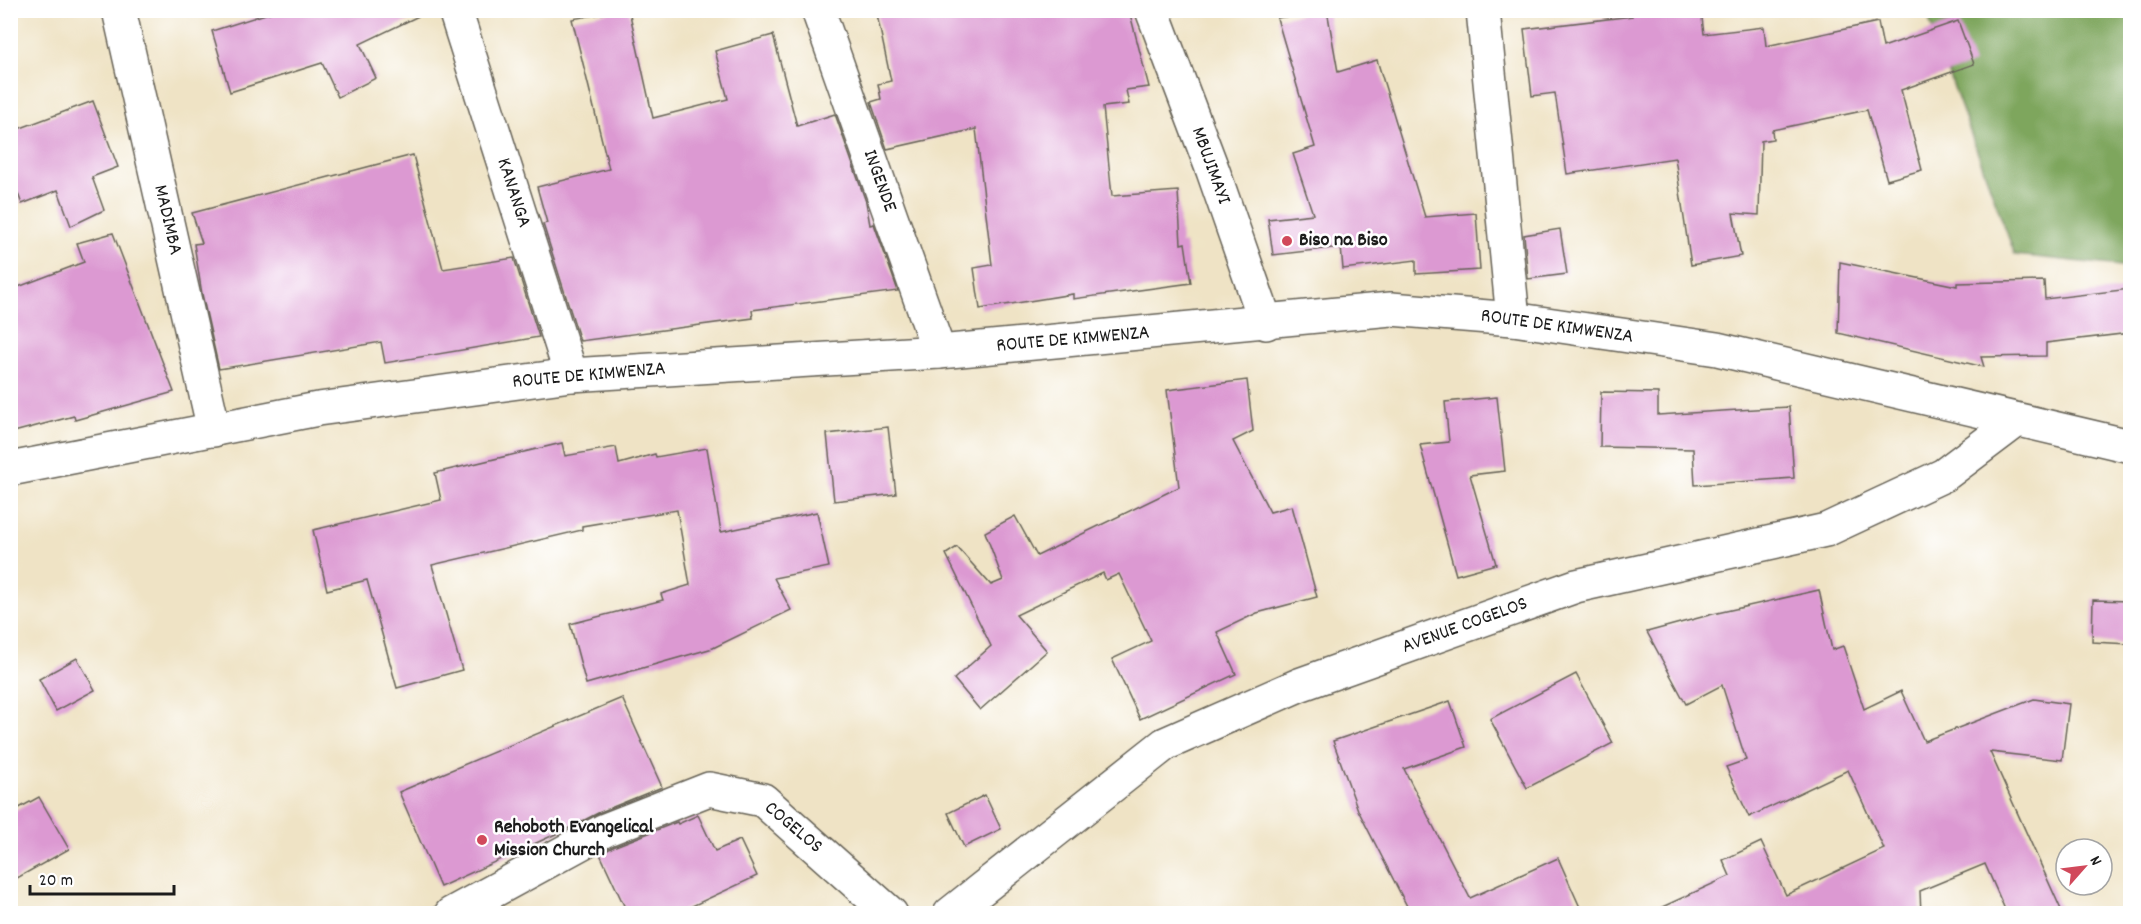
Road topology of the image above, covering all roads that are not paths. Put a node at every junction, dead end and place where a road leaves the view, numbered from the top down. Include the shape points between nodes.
1 (120, 10) edge
2 (455, 10) edge
3 (818, 10) edge
4 (1152, 10) edge
5 (1483, 10) edge
6 (1513, 318) junction
7 (1266, 322) junction
8 (939, 352) junction
9 (571, 375) junction
10 (2017, 420) junction
11 (214, 430) junction
12 (2130, 446) edge
13 (10, 469) edge
14 (451, 914) edge
15 (891, 914) edge
16 (950, 914) edge

1 - 11 street, MADIMBA
2 - 9 street, KANANGA
3 - 8 street, INGENDE
4 - 7 street, MBUJIMAYI
5 - 6 street
6 - 7 street, ROUTE DE KIMWENZA via 1391,309
6 - 10 street, ROUTE DE KIMWENZA via 1717,349
7 - 8 street, ROUTE DE KIMWENZA
8 - 9 street, ROUTE DE KIMWENZA
9 - 11 street, ROUTE DE KIMWENZA via 318,409
10 - 12 street, ROUTE DE KIMWENZA
10 - 16 street, AVENUE COGELOS via 1944,475 1826,530 1576,586 1299,685 1165,744
11 - 13 street, ROUTE DE KIMWENZA
14 - 15 street, COGELOS via 605,830 709,789 763,800

